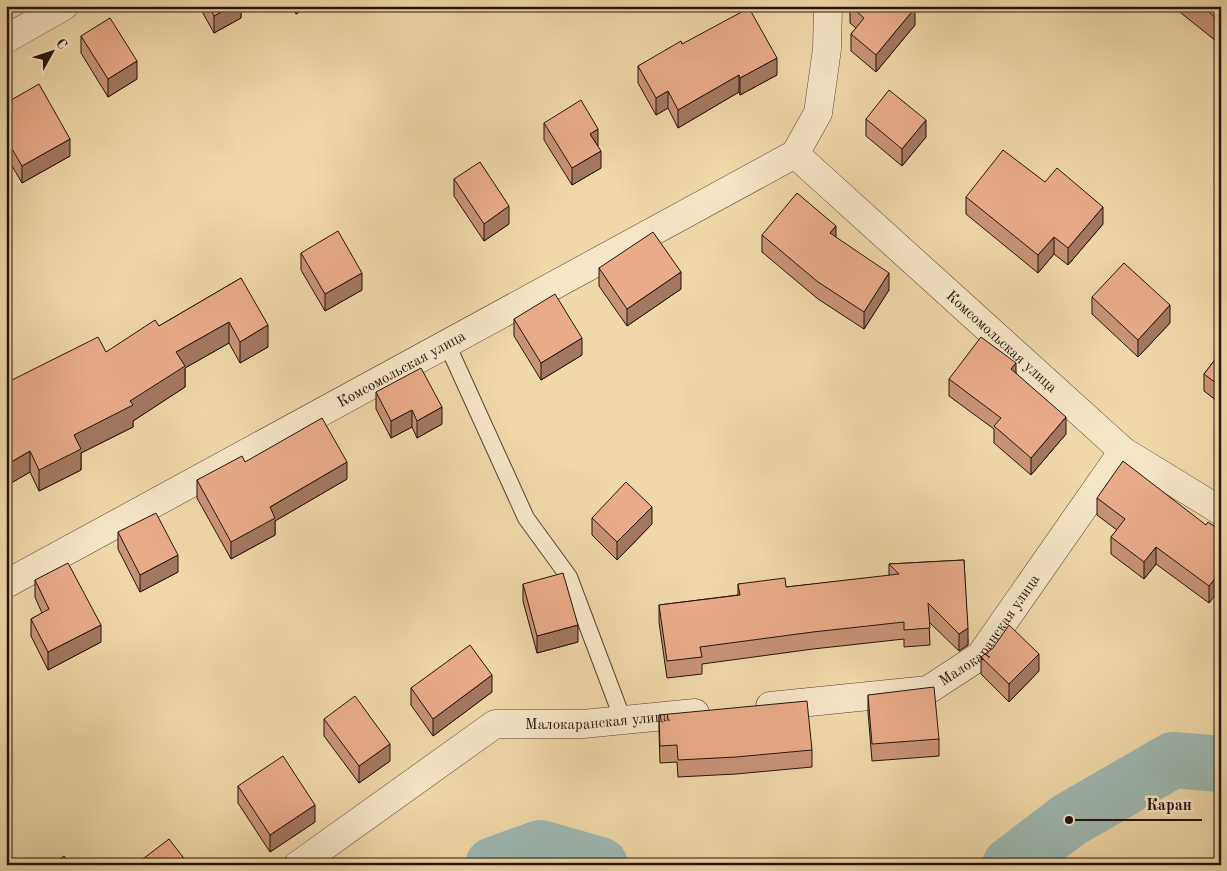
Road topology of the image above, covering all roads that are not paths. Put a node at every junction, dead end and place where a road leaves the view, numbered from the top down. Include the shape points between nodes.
1 (64, 6) edge
2 (828, 6) edge
3 (6, 38) edge
4 (795, 154) junction
5 (447, 344) junction
6 (1123, 451) junction
7 (1221, 511) edge
8 (6, 584) edge
9 (623, 720) junction
10 (298, 865) edge

1 - 3 street
2 - 4 street via 828,49 818,114
4 - 5 street, Комсомольская улица
4 - 6 street, Комсомольская улица
5 - 8 street, Комсомольская улица
5 - 9 lane via 526,518 570,577
6 - 7 street, Комсомольская улица
6 - 9 street, Малокаранская улица via 980,656 928,690
9 - 10 street, Малокаранская улица via 583,724 495,724

